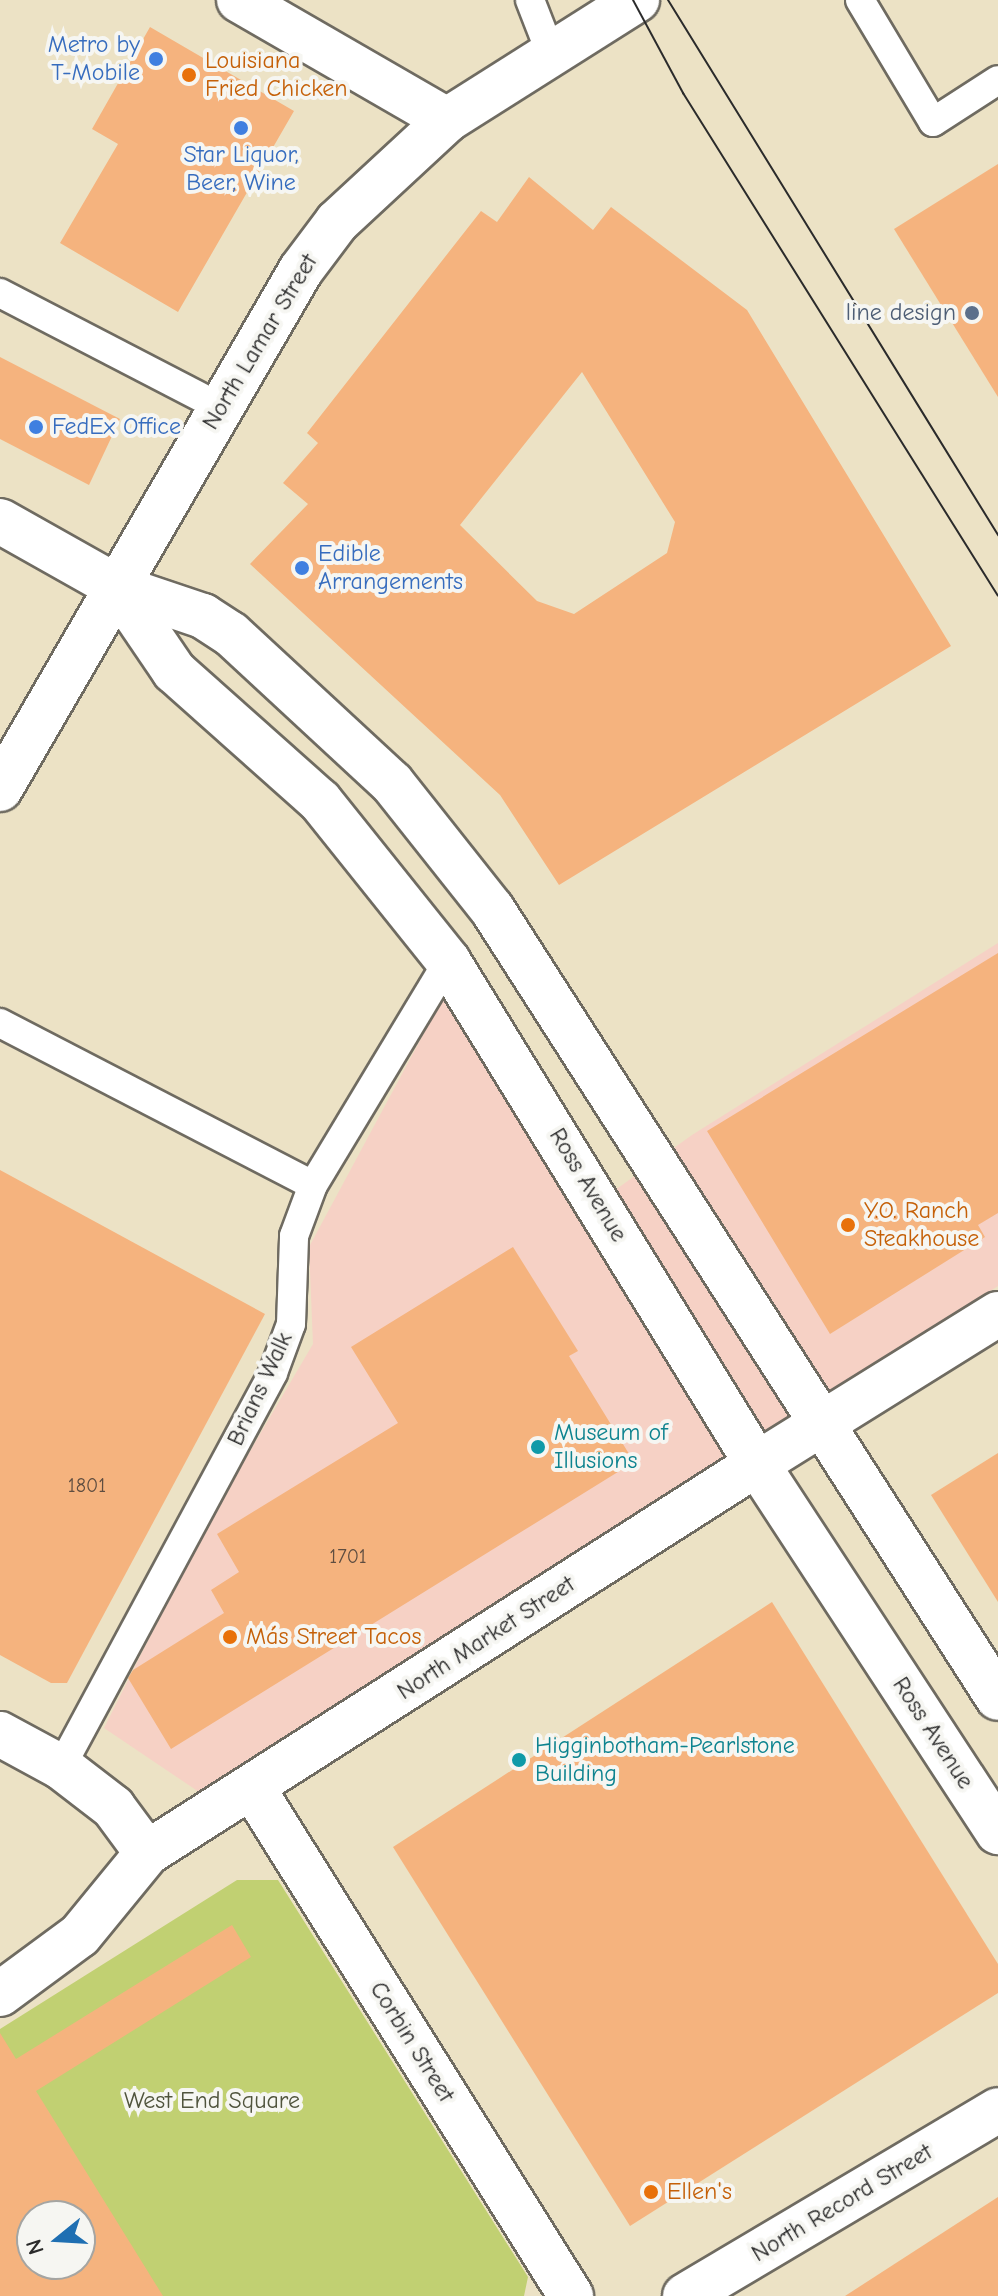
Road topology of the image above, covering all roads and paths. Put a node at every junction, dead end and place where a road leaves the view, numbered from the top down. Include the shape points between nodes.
1 (239, 0) edge
2 (530, 0) edge
3 (637, 0) edge
4 (860, 0) edge
5 (288, 14) edge
6 (551, 54) junction
7 (998, 80) edge
8 (447, 120) junction
9 (0, 293) edge
10 (220, 407) junction
11 (0, 521) edge
12 (117, 587) junction
13 (0, 789) edge
14 (448, 961) junction
15 (0, 1023) edge
16 (580, 1044) junction
17 (524, 1080) junction
18 (313, 1185) junction
19 (998, 1314) edge
20 (825, 1423) junction
21 (757, 1464) junction
22 (998, 1698) edge
23 (0, 1734) edge
24 (61, 1767) junction
25 (252, 1787) junction
26 (998, 1832) edge
27 (147, 1853) junction
28 (0, 1994) edge
29 (998, 2110) edge
30 (571, 2296) edge
31 (685, 2296) edge

1 - 5 main road
2 - 6 lane
3 - 6 main road, North Lamar Street
4 - 7 lane via 933,122
5 - 8 main road
6 - 8 main road, North Lamar Street
8 - 10 main road, North Lamar Street via 337,222 301,270
9 - 10 lane
10 - 12 main road, North Lamar Street
11 - 12 main road, Ross Avenue
12 - 13 main road, North Lamar Street
12 - 14 main road, Ross Avenue via 174,671 320,801
12 - 16 main road, Ross Avenue via 203,616 231,634 392,783 492,909
14 - 17 main road, Ross Avenue
14 - 18 lane, Brians Walk
15 - 18 lane
16 - 17 main road
16 - 20 main road, Ross Avenue
17 - 21 main road, Ross Avenue
18 - 24 lane, Brians Walk via 294,1236 291,1324 273,1373
19 - 20 main road, North Market Street
20 - 21 main road, North Market Street
20 - 22 main road, Ross Avenue
21 - 25 main road, North Market Street
21 - 26 main road, Ross Avenue
23 - 24 main road
24 - 27 main road via 113,1807
25 - 27 main road, North Market Street
25 - 30 main road, Corbin Street
27 - 28 main road, North Market Street via 80,1935
29 - 31 main road, North Record Street

